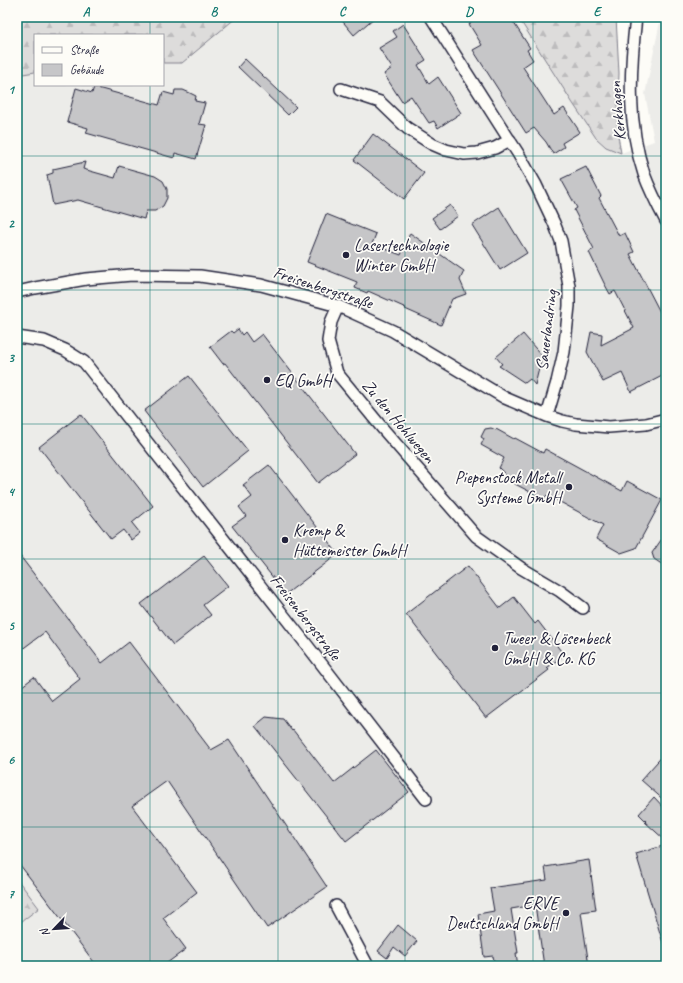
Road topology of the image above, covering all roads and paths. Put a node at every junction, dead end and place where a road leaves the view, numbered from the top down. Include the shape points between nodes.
1 (431, 17) edge
2 (636, 17) edge
3 (341, 89) dead end
4 (510, 140) junction
5 (666, 221) edge
6 (17, 292) edge
7 (338, 306) junction
8 (17, 337) edge
9 (547, 416) junction
10 (666, 419) edge
11 (583, 608) dead end
12 (426, 799) dead end
13 (336, 906) dead end
14 (368, 966) edge

1 - 4 street, Sauerlandring
2 - 5 street, Kerkhagen via 630,84 632,114 644,173
3 - 4 street via 380,102 407,128 446,150 464,154 477,153
4 - 9 street, Sauerlandring via 554,223 561,241 569,286 564,352
6 - 7 street, Freisenbergstraße via 132,274 196,276 261,285
7 - 9 street, Freisenbergstraße via 393,330 505,398
7 - 11 street, Zu den Hohlwegen via 331,322 328,341 337,373 382,429 476,536
8 - 12 street, Freisenbergstraße via 44,341 84,362
9 - 10 street, Freisenbergstraße via 576,424 609,427 646,424
13 - 14 street

